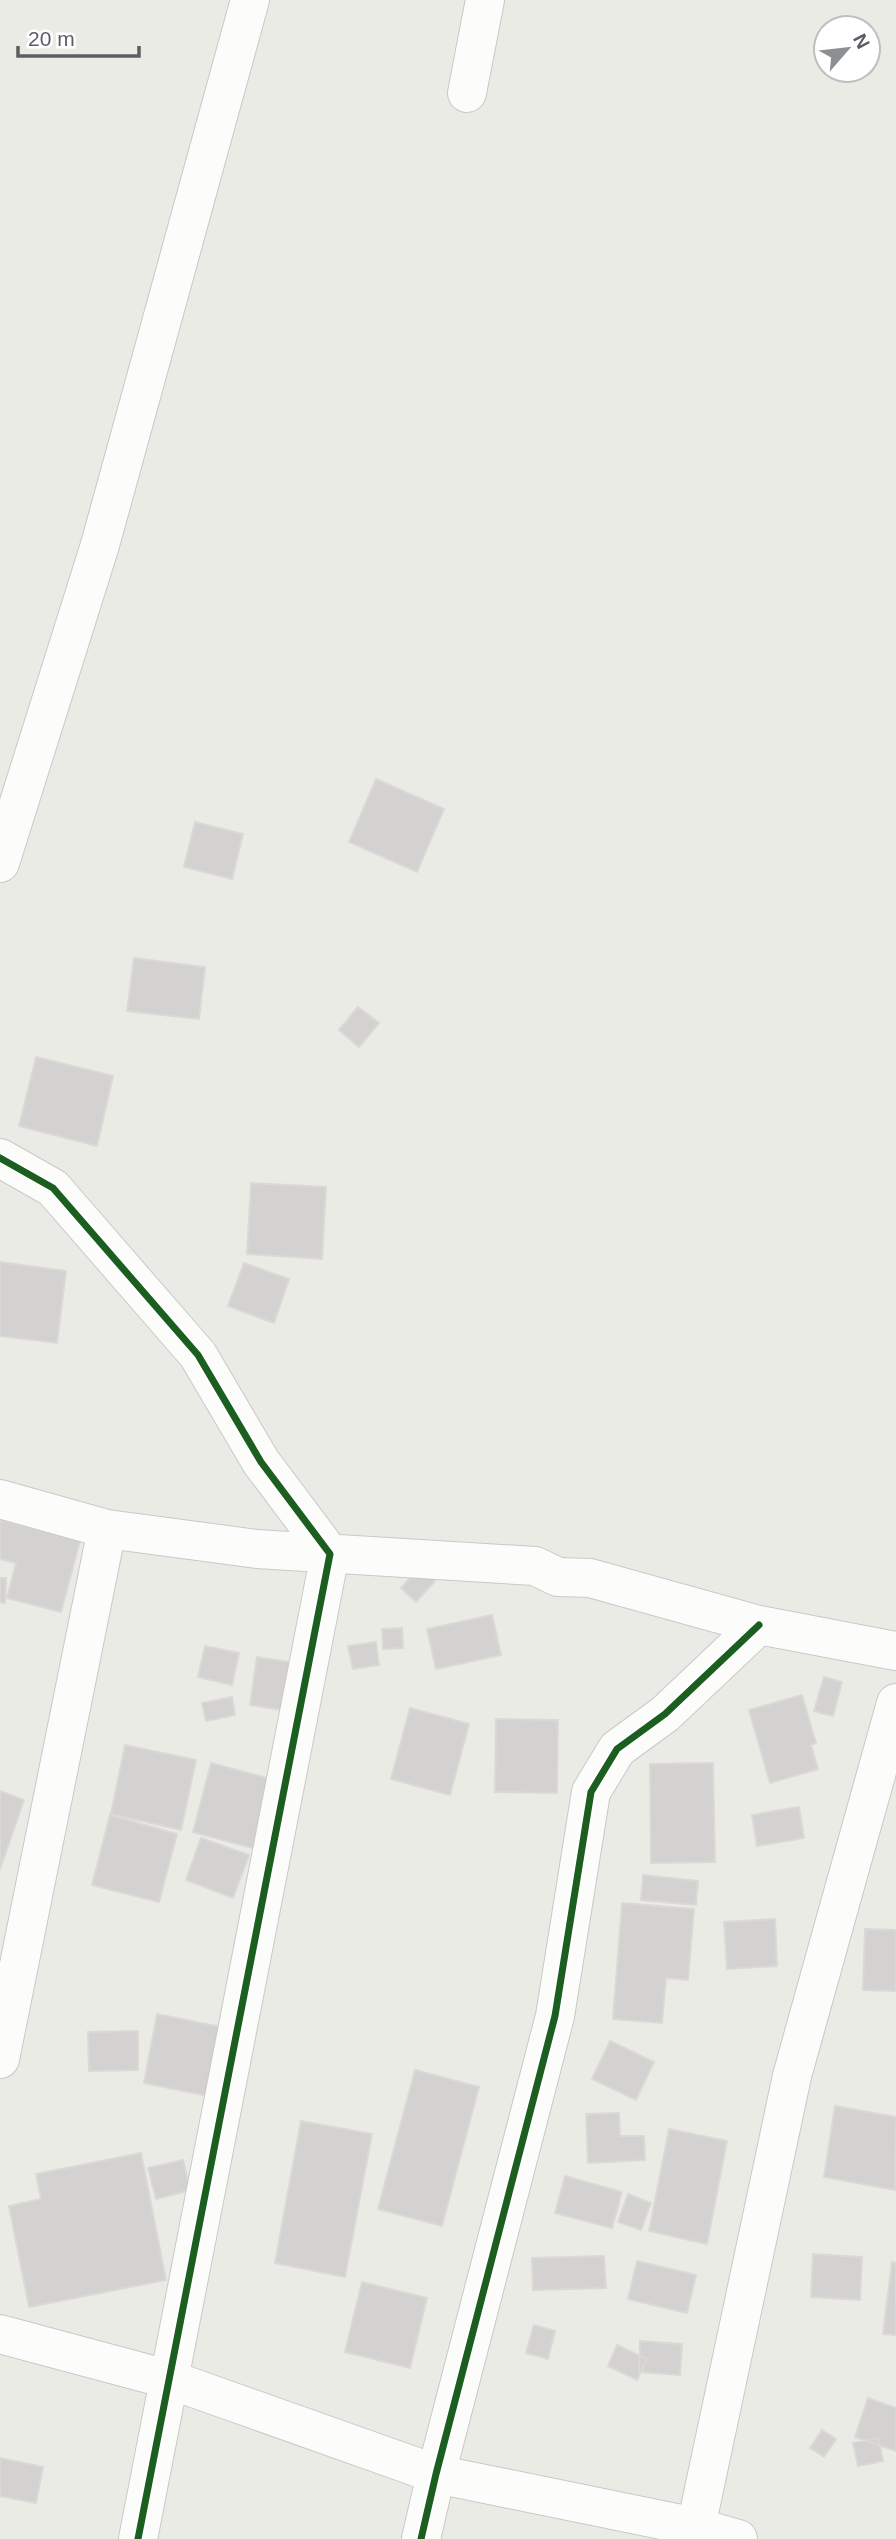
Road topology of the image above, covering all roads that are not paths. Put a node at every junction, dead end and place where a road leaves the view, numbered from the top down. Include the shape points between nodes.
1 (250, 0) edge
2 (485, 0) edge
3 (467, 93) dead end
4 (0, 863) edge
5 (0, 1158) edge
6 (0, 1499) edge
7 (107, 1529) junction
8 (330, 1554) junction
9 (760, 1625) junction
10 (896, 1651) edge
11 (896, 1703) edge
12 (0, 2059) edge
13 (0, 2334) edge
14 (171, 2380) junction
15 (436, 2474) junction
16 (696, 2527) junction
17 (138, 2539) edge
18 (421, 2539) edge
19 (738, 2539) edge

1 - 4 street via 100,545
2 - 3 street
5 - 8 street via 53,1188 198,1355 261,1462
6 - 7 street
7 - 8 street
7 - 12 street
8 - 9 street via 535,1566 558,1577 590,1578
8 - 14 street
9 - 10 street
9 - 15 street via 665,1714 617,1749 591,1792 555,2016
11 - 16 street via 792,2076
13 - 14 street
14 - 15 street
14 - 17 street
15 - 16 street
15 - 18 street
16 - 19 street

